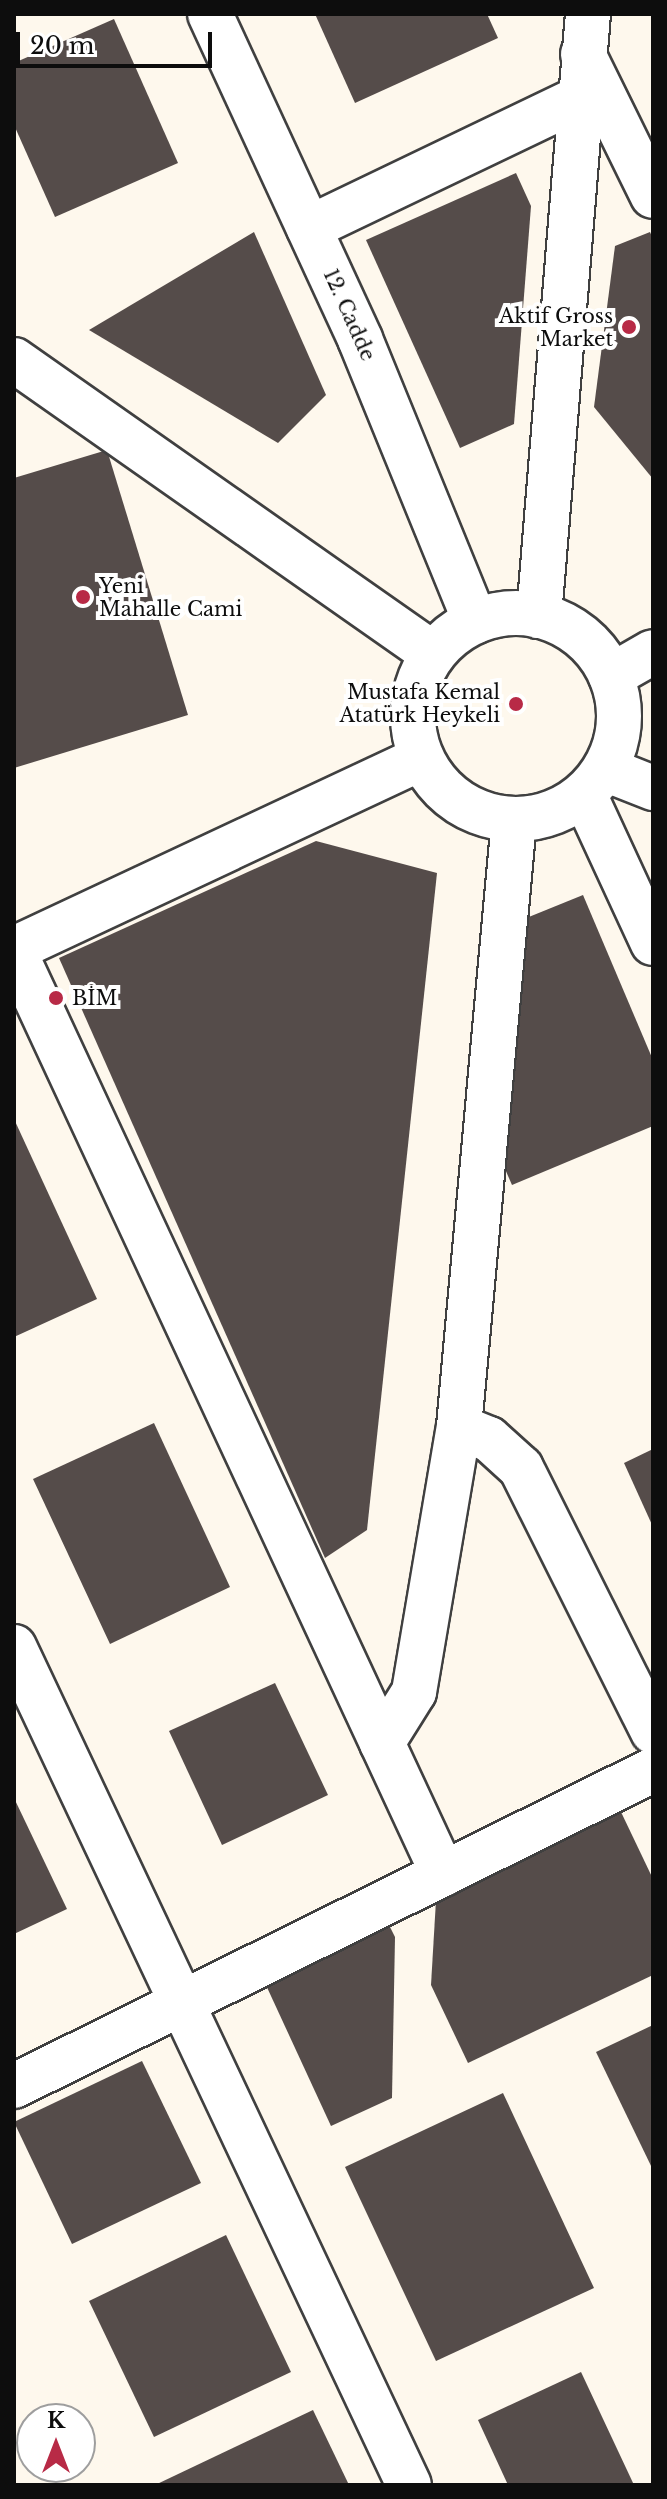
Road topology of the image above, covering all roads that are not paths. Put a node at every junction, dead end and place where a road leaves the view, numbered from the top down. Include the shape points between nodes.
1 (210, 14) edge
2 (564, 14) edge
3 (586, 34) edge
4 (580, 98) junction
5 (653, 196) edge
6 (309, 228) junction
7 (14, 360) edge
8 (539, 616) junction
9 (475, 621) junction
10 (653, 652) edge
11 (433, 654) junction
12 (611, 676) junction
13 (421, 758) junction
14 (595, 781) junction
15 (653, 788) edge
16 (514, 820) junction
17 (653, 943) edge
18 (14, 950) edge
19 (459, 1427) junction
20 (14, 1647) edge
21 (653, 1732) edge
22 (382, 1743) junction
23 (653, 1770) edge
24 (443, 1874) junction
25 (182, 2003) junction
26 (14, 2086) edge
27 (409, 2485) edge

1 - 6 street, 12. Cadde
2 - 3 street
3 - 4 street
3 - 5 street
4 - 6 street
4 - 8 street
6 - 9 street, 12. Cadde
7 - 11 street
8 - 9 street
8 - 12 street via 594,648
9 - 11 street
10 - 12 street
11 - 13 street via 417,687 413,723
12 - 14 street via 619,706
13 - 16 street via 458,802
13 - 18 street
14 - 15 street
14 - 16 street via 564,808
14 - 17 street
16 - 19 street
18 - 22 street
19 - 21 street via 489,1439 521,1468
19 - 22 street via 414,1692
20 - 25 street
22 - 24 street
23 - 24 street
24 - 25 street
25 - 26 street
25 - 27 street

